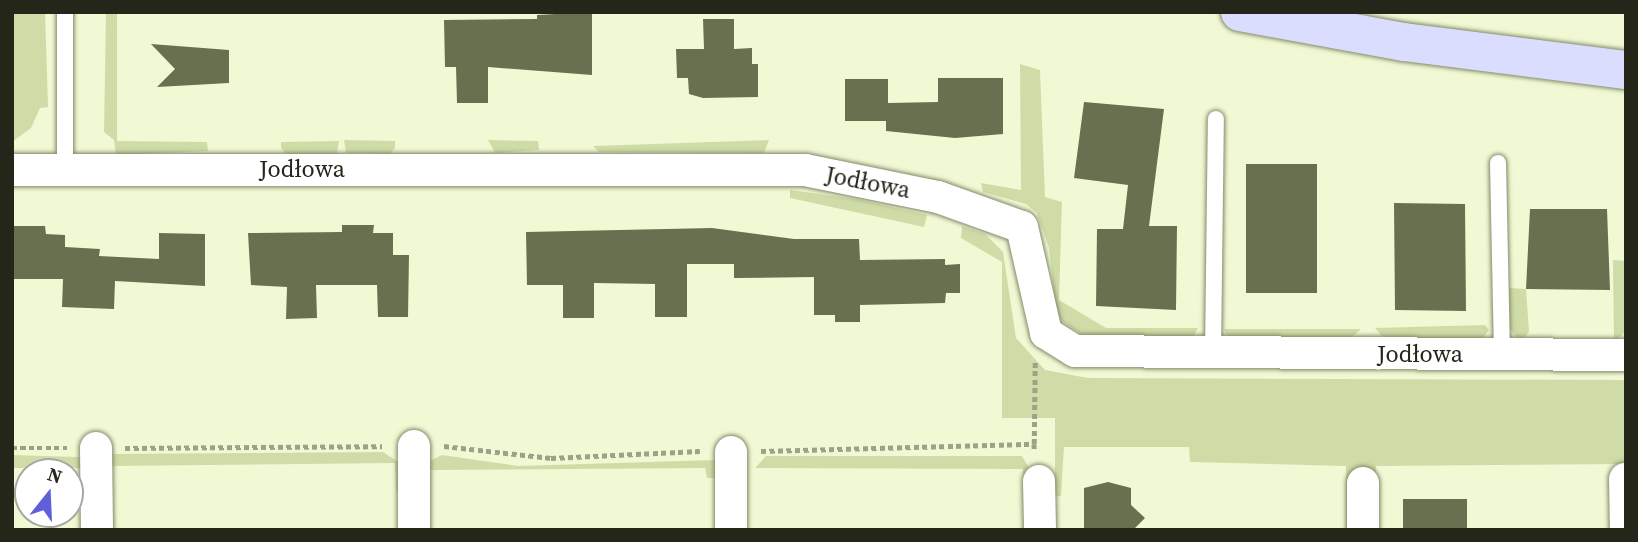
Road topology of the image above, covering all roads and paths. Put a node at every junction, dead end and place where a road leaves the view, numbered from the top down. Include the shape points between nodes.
1 (65, 12) edge
2 (1240, 12) edge
3 (1626, 70) edge
4 (1216, 119) dead end
5 (1498, 163) dead end
6 (65, 169) junction
7 (12, 170) edge
8 (1213, 354) junction
9 (1502, 355) junction
10 (1626, 355) edge
11 (1035, 357) dead end
12 (1034, 444) junction
13 (414, 446) junction
14 (12, 448) edge
15 (96, 448) junction
16 (731, 452) junction
17 (1625, 479) edge
18 (1039, 481) joint
19 (1363, 483) dead end
20 (97, 530) edge
21 (414, 530) edge
22 (731, 530) edge
23 (1040, 530) edge
24 (1363, 530) edge
25 (1626, 530) edge

1 - 6 lane
2 - 3 main road via 1404,42
4 - 8 lane
5 - 9 lane
6 - 7 street, Jodłowa
6 - 8 street, Jodłowa via 769,167 840,175 959,202 1022,227 1042,322 1054,341 1075,351 1109,354
8 - 9 street, Jodłowa
9 - 10 street, Jodłowa
11 - 12 path
12 - 16 path
12 - 18 path
13 - 15 path
13 - 16 path via 479,447 551,458
13 - 21 street
14 - 15 path
15 - 20 street
16 - 22 street
17 - 25 street
18 - 23 street
19 - 24 street

